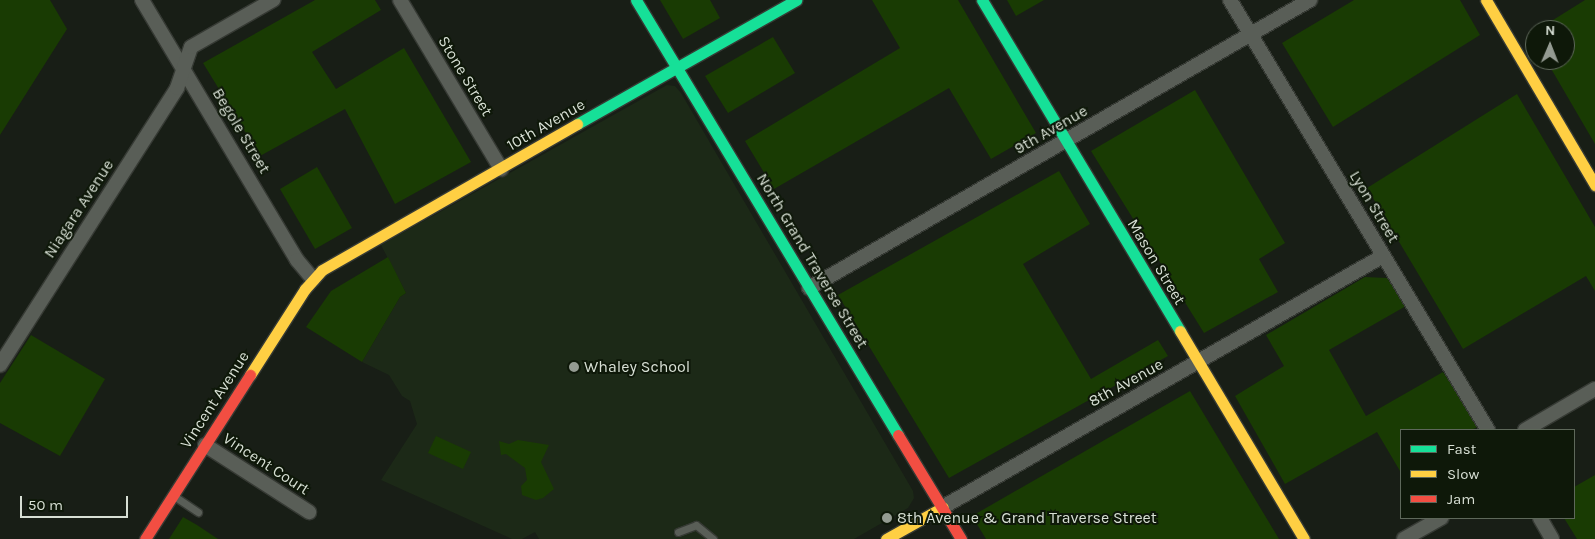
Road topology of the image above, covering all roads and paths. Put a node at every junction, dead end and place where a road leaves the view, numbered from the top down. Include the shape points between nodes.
1 (142, 0) edge
2 (273, 0) edge
3 (400, 0) edge
4 (636, 0) edge
5 (796, 0) edge
6 (982, 0) edge
7 (1230, 0) edge
8 (1310, 0) edge
9 (1486, 0) edge
10 (1251, 35) junction
11 (677, 68) junction
12 (184, 70) junction
13 (1066, 142) junction
14 (501, 169) junction
15 (1595, 185) edge
16 (1383, 256) junction
17 (312, 279) junction
18 (809, 288) junction
19 (1198, 362) junction
20 (0, 365) edge
21 (1595, 389) edge
22 (1487, 429) edge
23 (1527, 429) edge
24 (205, 445) junction
25 (173, 495) junction
26 (942, 507) junction
27 (198, 512) dead end
28 (309, 512) dead end
29 (1439, 519) edge
30 (1541, 519) edge
31 (678, 532) dead end
32 (145, 539) edge
33 (713, 539) edge
34 (886, 539) edge
35 (961, 539) edge
36 (1304, 539) edge
37 (1404, 539) edge
38 (1552, 539) edge

1 - 12 street, Begole Street
2 - 12 street, Niagara Avenue via 194,44
3 - 14 street, Stone Street
4 - 11 street, North Grand Traverse Street
5 - 11 street, 10th Avenue
6 - 13 street, Mason Street
7 - 10 street, Lyon Street
8 - 10 street, 9th Avenue
9 - 15 street
10 - 13 street, 9th Avenue
10 - 16 street, Lyon Street
11 - 14 street, 10th Avenue
11 - 18 street, North Grand Traverse Street
12 - 17 street, Begole Street via 297,260
12 - 20 street, Niagara Avenue via 172,95
13 - 18 street, 9th Avenue
13 - 19 street, Mason Street
14 - 17 street, 10th Avenue via 342,257
16 - 19 street, 8th Avenue
16 - 22 street, Lyon Street
17 - 24 street, Vincent Avenue
18 - 26 street, North Grand Traverse Street
19 - 26 street, 8th Avenue
19 - 36 street, Mason Street
21 - 23 street
24 - 25 street, Vincent Avenue
24 - 28 street, Vincent Court
25 - 27 lane
25 - 32 street, Vincent Avenue
26 - 34 street, 8th Avenue
26 - 35 street, North Grand Traverse Street
29 - 37 street
30 - 38 street
31 - 33 lane via 696,525

